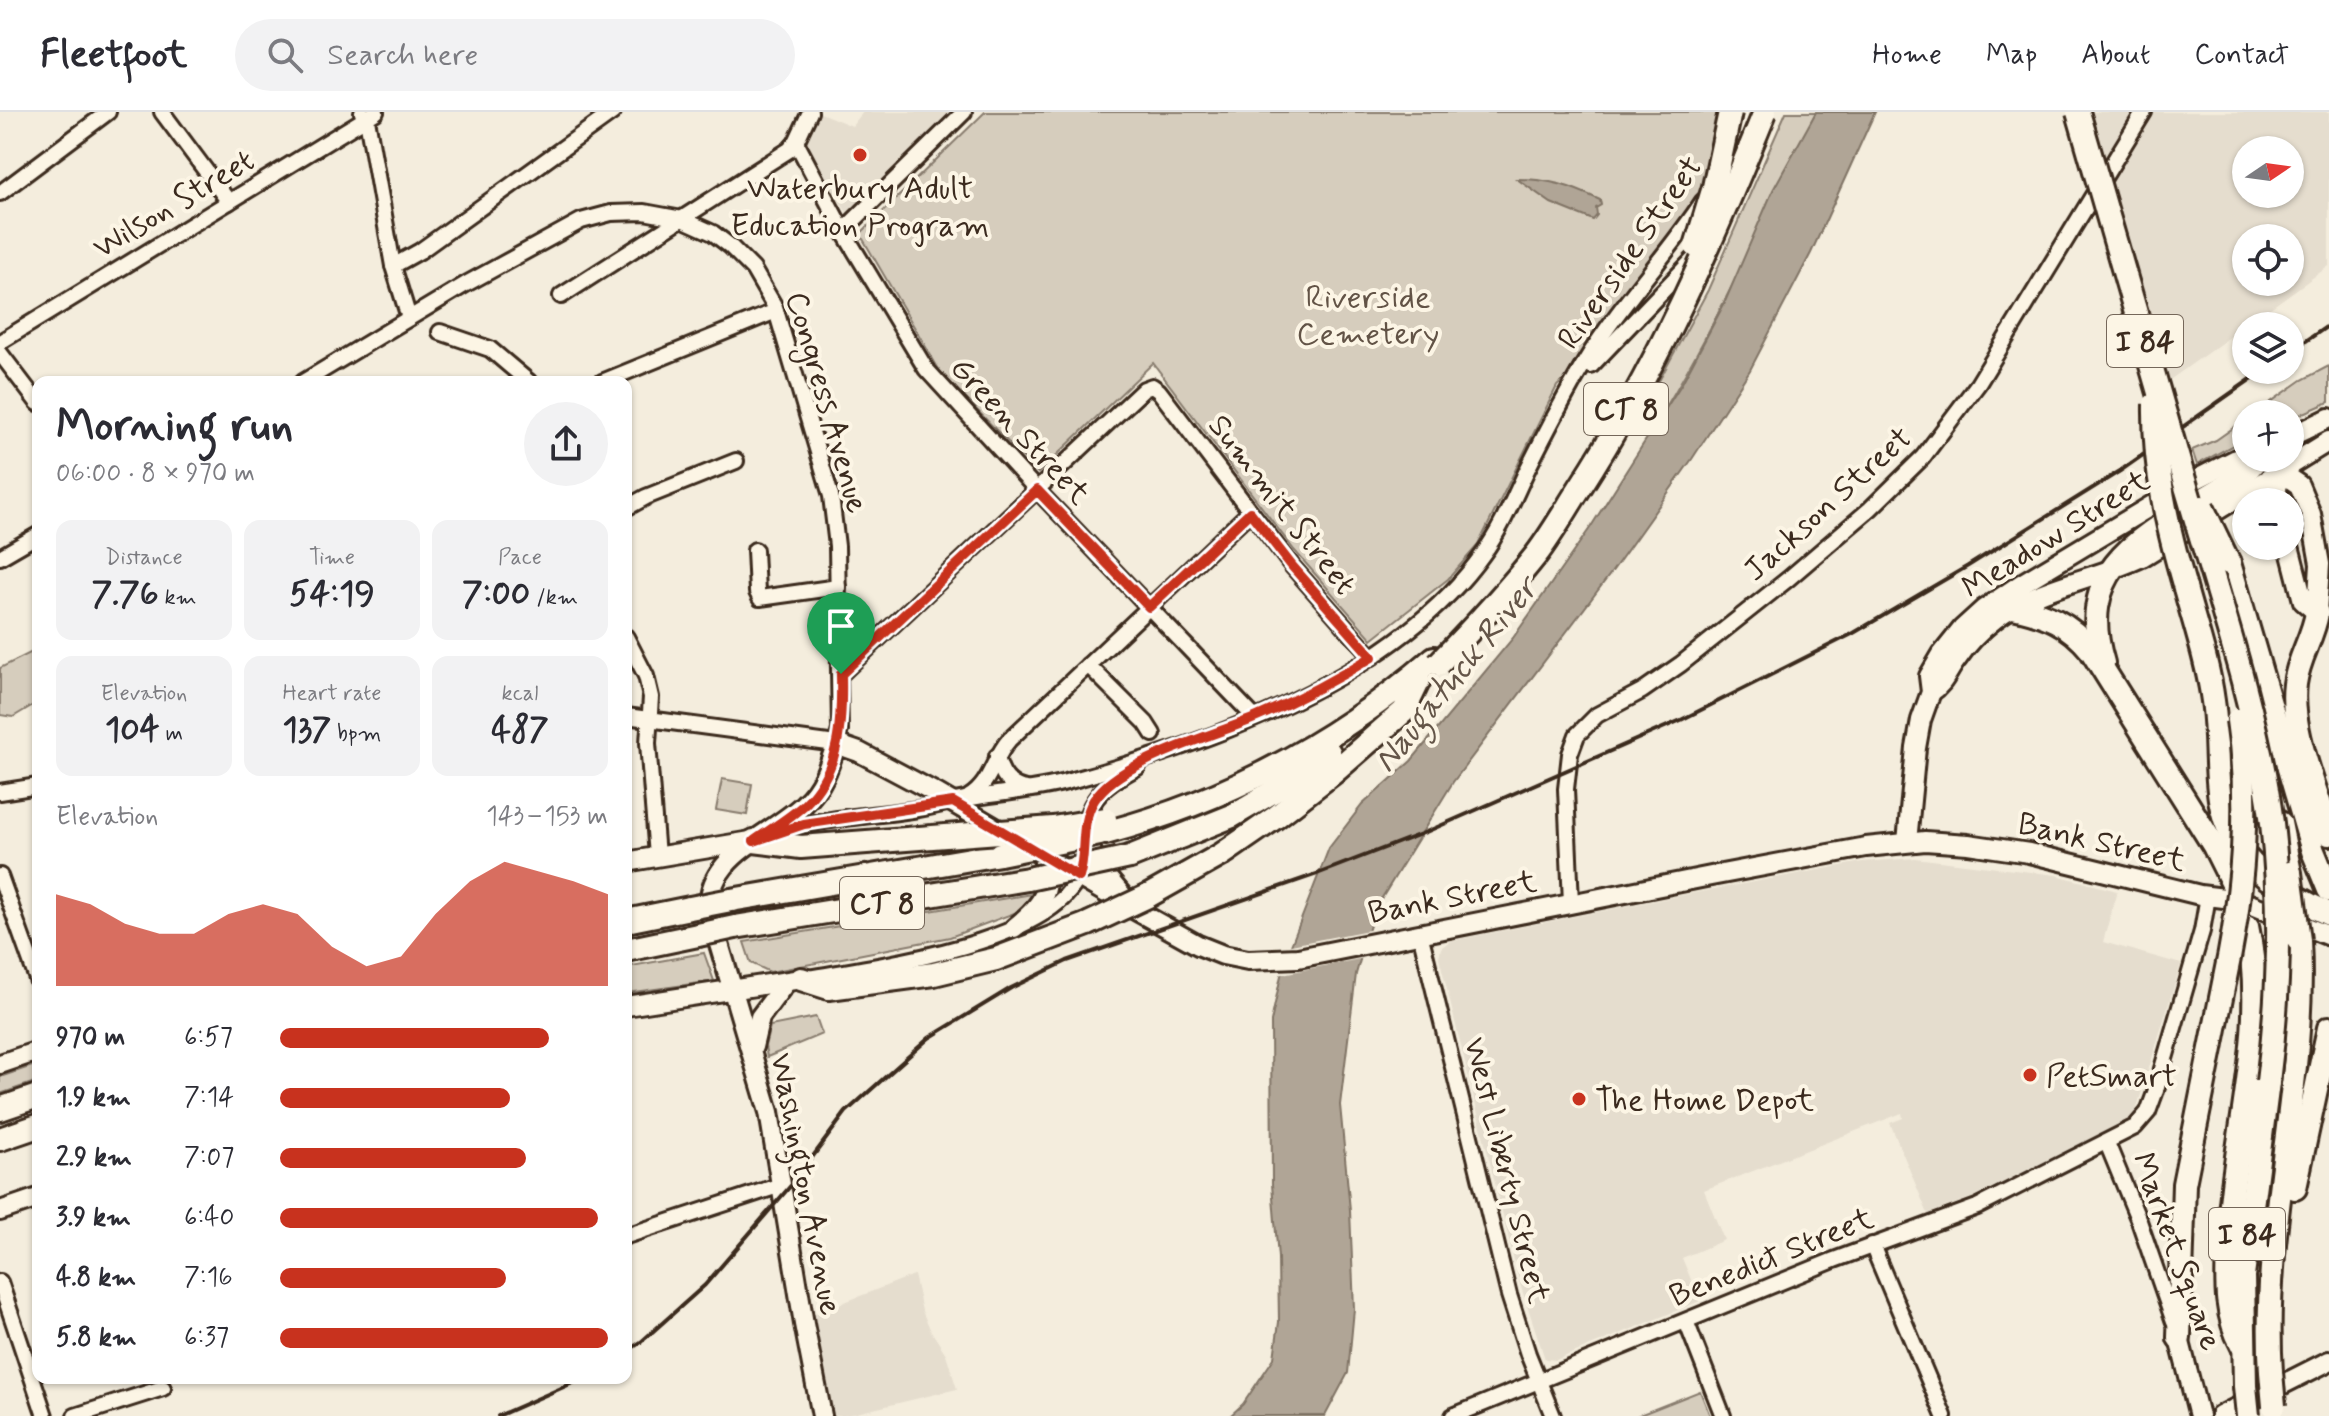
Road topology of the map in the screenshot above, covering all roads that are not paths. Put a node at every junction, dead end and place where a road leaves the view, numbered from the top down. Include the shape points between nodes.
1 (108, 112) edge
2 (162, 112) edge
3 (613, 112) edge
4 (810, 112) edge
5 (964, 112) edge
6 (1730, 112) edge
7 (1738, 112) edge
8 (1747, 112) edge
9 (1770, 112) edge
10 (2144, 112) edge
11 (2079, 113) edge
12 (368, 114) edge
13 (796, 142) junction
14 (0, 193) edge
15 (229, 202) junction
16 (682, 219) junction
17 (843, 231) junction
18 (393, 266) junction
19 (1697, 274) junction
20 (561, 296) dead end
21 (776, 311) junction
22 (409, 318) junction
23 (440, 332) dead end
24 (0, 342) edge
25 (0, 353) edge
26 (313, 376) edge
27 (520, 376) edge
28 (617, 376) edge
29 (2155, 377) junction
30 (1575, 380) junction
31 (32, 395) edge
32 (2329, 418) edge
33 (2304, 430) edge
34 (2329, 441) edge
35 (2304, 452) edge
36 (2232, 460) edge
37 (736, 461) dead end
38 (2245, 472) edge
39 (2266, 472) edge
40 (2284, 472) edge
41 (1582, 483) junction
42 (1037, 490) junction
43 (632, 505) edge
44 (1250, 512) junction
45 (32, 538) edge
46 (755, 550) dead end
47 (0, 557) edge
48 (2293, 560) edge
49 (2220, 567) junction
50 (2109, 571) junction
51 (838, 587) junction
52 (1149, 607) junction
53 (2013, 607) junction
54 (2323, 616) edge
55 (632, 649) edge
56 (2233, 651) junction
57 (1372, 657) junction
58 (1088, 665) junction
59 (841, 674) junction
60 (2111, 679) junction
61 (1419, 680) junction
62 (1931, 692) junction
63 (632, 717) edge
64 (1255, 718) junction
65 (650, 719) junction
66 (1153, 734) dead end
67 (836, 744) junction
68 (1160, 755) junction
69 (997, 756) junction
70 (32, 787) edge
71 (1031, 789) junction
72 (0, 792) edge
73 (959, 801) junction
74 (1098, 829) junction
75 (2329, 834) edge
76 (754, 841) junction
77 (1907, 842) junction
78 (1036, 852) junction
79 (657, 856) junction
80 (632, 861) edge
81 (0, 876) edge
82 (1079, 877) junction
83 (2329, 890) edge
84 (2208, 896) junction
85 (1142, 903) junction
86 (1571, 903) junction
87 (2329, 914) edge
88 (632, 920) edge
89 (1014, 928) junction
90 (1420, 933) junction
91 (2329, 936) edge
92 (632, 949) edge
93 (32, 965) edge
94 (793, 981) junction
95 (734, 989) junction
96 (632, 1005) edge
97 (2329, 1028) edge
98 (32, 1053) edge
99 (754, 1058) junction
100 (0, 1064) edge
101 (32, 1098) edge
102 (0, 1109) edge
103 (32, 1128) edge
104 (0, 1139) edge
105 (2107, 1143) junction
106 (781, 1185) junction
107 (32, 1200) edge
108 (0, 1211) edge
109 (632, 1234) edge
110 (1872, 1245) junction
111 (0, 1282) edge
112 (2269, 1301) junction
113 (1686, 1321) junction
114 (2179, 1338) junction
115 (2242, 1345) junction
116 (2329, 1361) edge
117 (32, 1377) edge
118 (1539, 1381) junction
119 (34, 1384) edge
120 (163, 1388) dead end
121 (2275, 1411) edge
122 (45, 1416) edge
123 (75, 1416) edge
124 (822, 1416) edge
125 (1453, 1416) edge
126 (1553, 1416) edge
127 (1723, 1416) edge
128 (1944, 1416) edge
129 (2199, 1416) edge
130 (2220, 1416) edge
131 (2248, 1416) edge

1 - 14 street
2 - 15 street
3 - 18 street
4 - 13 street
5 - 17 street
6 - 41 highway, CT 8, bridge via 1714,187 1671,311 1632,397
7 - 19 highway, CT 8, bridge
8 - 30 street, Riverside Street via 1710,191
9 - 19 highway, bridge
9 - 30 street, Riverside Street via 1731,221
9 - 41 highway, bridge via 1662,356
10 - 86 street, Jackson Street via 1978,384 1923,457 1753,608 1663,678 1597,715 1577,735 1566,802
11 - 29 highway, I 84, bridge
11 - 56 highway, I 84, bridge
12 - 15 street, Wilson Street
12 - 18 street
13 - 16 street
13 - 17 street, Green Street
15 - 24 street, Wilson Street
16 - 20 street
16 - 21 street, Congress Avenue via 713,233 738,253
16 - 22 street, Congress Avenue via 632,211 581,221
17 - 42 street, Green Street via 926,369
18 - 22 street
19 - 61 highway, CT 8, bridge via 1631,405 1537,553
21 - 28 street
21 - 51 street, Congress Avenue via 831,496
22 - 26 street, Congress Avenue
23 - 27 street via 490,349
25 - 31 street
29 - 49 highway, I 84, bridge via 2181,467
29 - 87 highway, bridge via 2158,482 2210,678 2221,802 2245,859 2270,883
30 - 57 street, Riverside Street via 1484,553 1439,603
32 - 33 main road
34 - 35 main road, Meadow Street
36 - 62 main road, Meadow Street via 1984,609 1942,654 1929,676
37 - 43 street
38 - 50 highway via 2131,545
39 - 50 main road, Meadow Street via 2153,550
40 - 54 main road via 2299,485 2311,514
41 - 74 highway, CT 8, bridge via 1529,557 1400,688 1278,767 1222,792
42 - 44 street, Summit Street via 1152,386
42 - 52 street, Green Street
42 - 59 street
44 - 52 street
44 - 57 street, Summit Street
45 - 47 street
46 - 51 street via 760,598
48 - 54 main road via 2303,601
49 - 83 highway
49 - 112 highway, I 84, bridge via 2290,873 2299,940 2297,1064
50 - 53 main road, Meadow Street
50 - 60 highway via 2100,595 2098,625 2101,657
51 - 59 street, Congress Avenue
52 - 58 street
52 - 64 street, Green Street
53 - 60 highway via 2067,625
53 - 62 main road, Meadow Street via 1977,635
54 - 75 highway via 2299,663 2294,701
55 - 65 street via 648,682
56 - 114 highway, bridge via 2243,758 2239,904 2184,1184
56 - 115 highway, I 84, bridge via 2258,748 2274,842 2278,975 2245,1250
57 - 64 street, Riverside Street
58 - 66 street
58 - 69 street
59 - 67 street, Congress Avenue
60 - 115 highway, bridge via 2214,846 2247,926 2255,1009 2232,1191 2228,1273 2230,1316
61 - 85 highway via 1404,711 1333,773 1221,855
61 - 92 highway, CT 8, bridge via 1281,787 1232,816 1130,857
62 - 77 main road, Meadow Street via 1917,743
63 - 65 street, Bank Street
64 - 68 street, Riverside Street
65 - 67 street, Bank Street
65 - 79 street
67 - 73 main road, Bank Street
67 - 76 main road, Congress Avenue via 812,796
68 - 71 street, Riverside Street
68 - 74 street, Riverside Street via 1103,789 1091,806
69 - 71 street via 1010,783
69 - 73 street via 983,785
70 - 72 street
71 - 73 street, Riverside Street
73 - 76 street, Riverside Street via 804,824
73 - 78 main road, Bank Street
74 - 76 highway, bridge via 801,847
74 - 82 street, Riverside Street
74 - 85 main road via 1100,869
74 - 88 highway, CT 8, bridge via 1000,854
76 - 79 main road
76 - 95 main road, Washington Avenue via 723,867 710,899
77 - 84 main road, Bank Street via 1939,840 2008,849
77 - 86 main road, Bank Street
78 - 82 main road, Bank Street
78 - 89 main road via 1048,874 1048,887 1036,908
79 - 80 main road
81 - 93 street
82 - 85 main road, Bank Street
82 - 89 street via 1067,895
84 - 91 main road, Bank Street via 2253,904
84 - 105 street, Market Square via 2151,1104 2140,1123
85 - 90 main road, Bank Street via 1198,945 1248,960 1281,961
85 - 94 highway, bridge via 996,959 934,974 829,988
86 - 90 main road, Bank Street
89 - 94 street via 949,951
90 - 118 street, West Liberty Street via 1502,1268
94 - 95 main road
94 - 99 main road via 760,1017
95 - 96 main road
95 - 99 main road, Washington Avenue
97 - 112 highway via 2283,1271
98 - 100 main road
99 - 106 main road, Washington Avenue
101 - 102 highway
103 - 104 highway
105 - 110 street, Benedict Street via 1977,1207
105 - 114 street, Market Square
106 - 109 street
106 - 124 main road, Washington Avenue
107 - 108 main road
110 - 113 street, Benedict Street
110 - 128 street
111 - 117 street
112 - 121 highway, I 84, bridge
113 - 118 street, Benedict Street
113 - 127 street
114 - 129 main road, Market Square
115 - 131 highway, I 84, bridge
116 - 130 main road
118 - 125 street, Benedict Street
118 - 126 street, West Liberty Street
119 - 122 street
120 - 123 street

